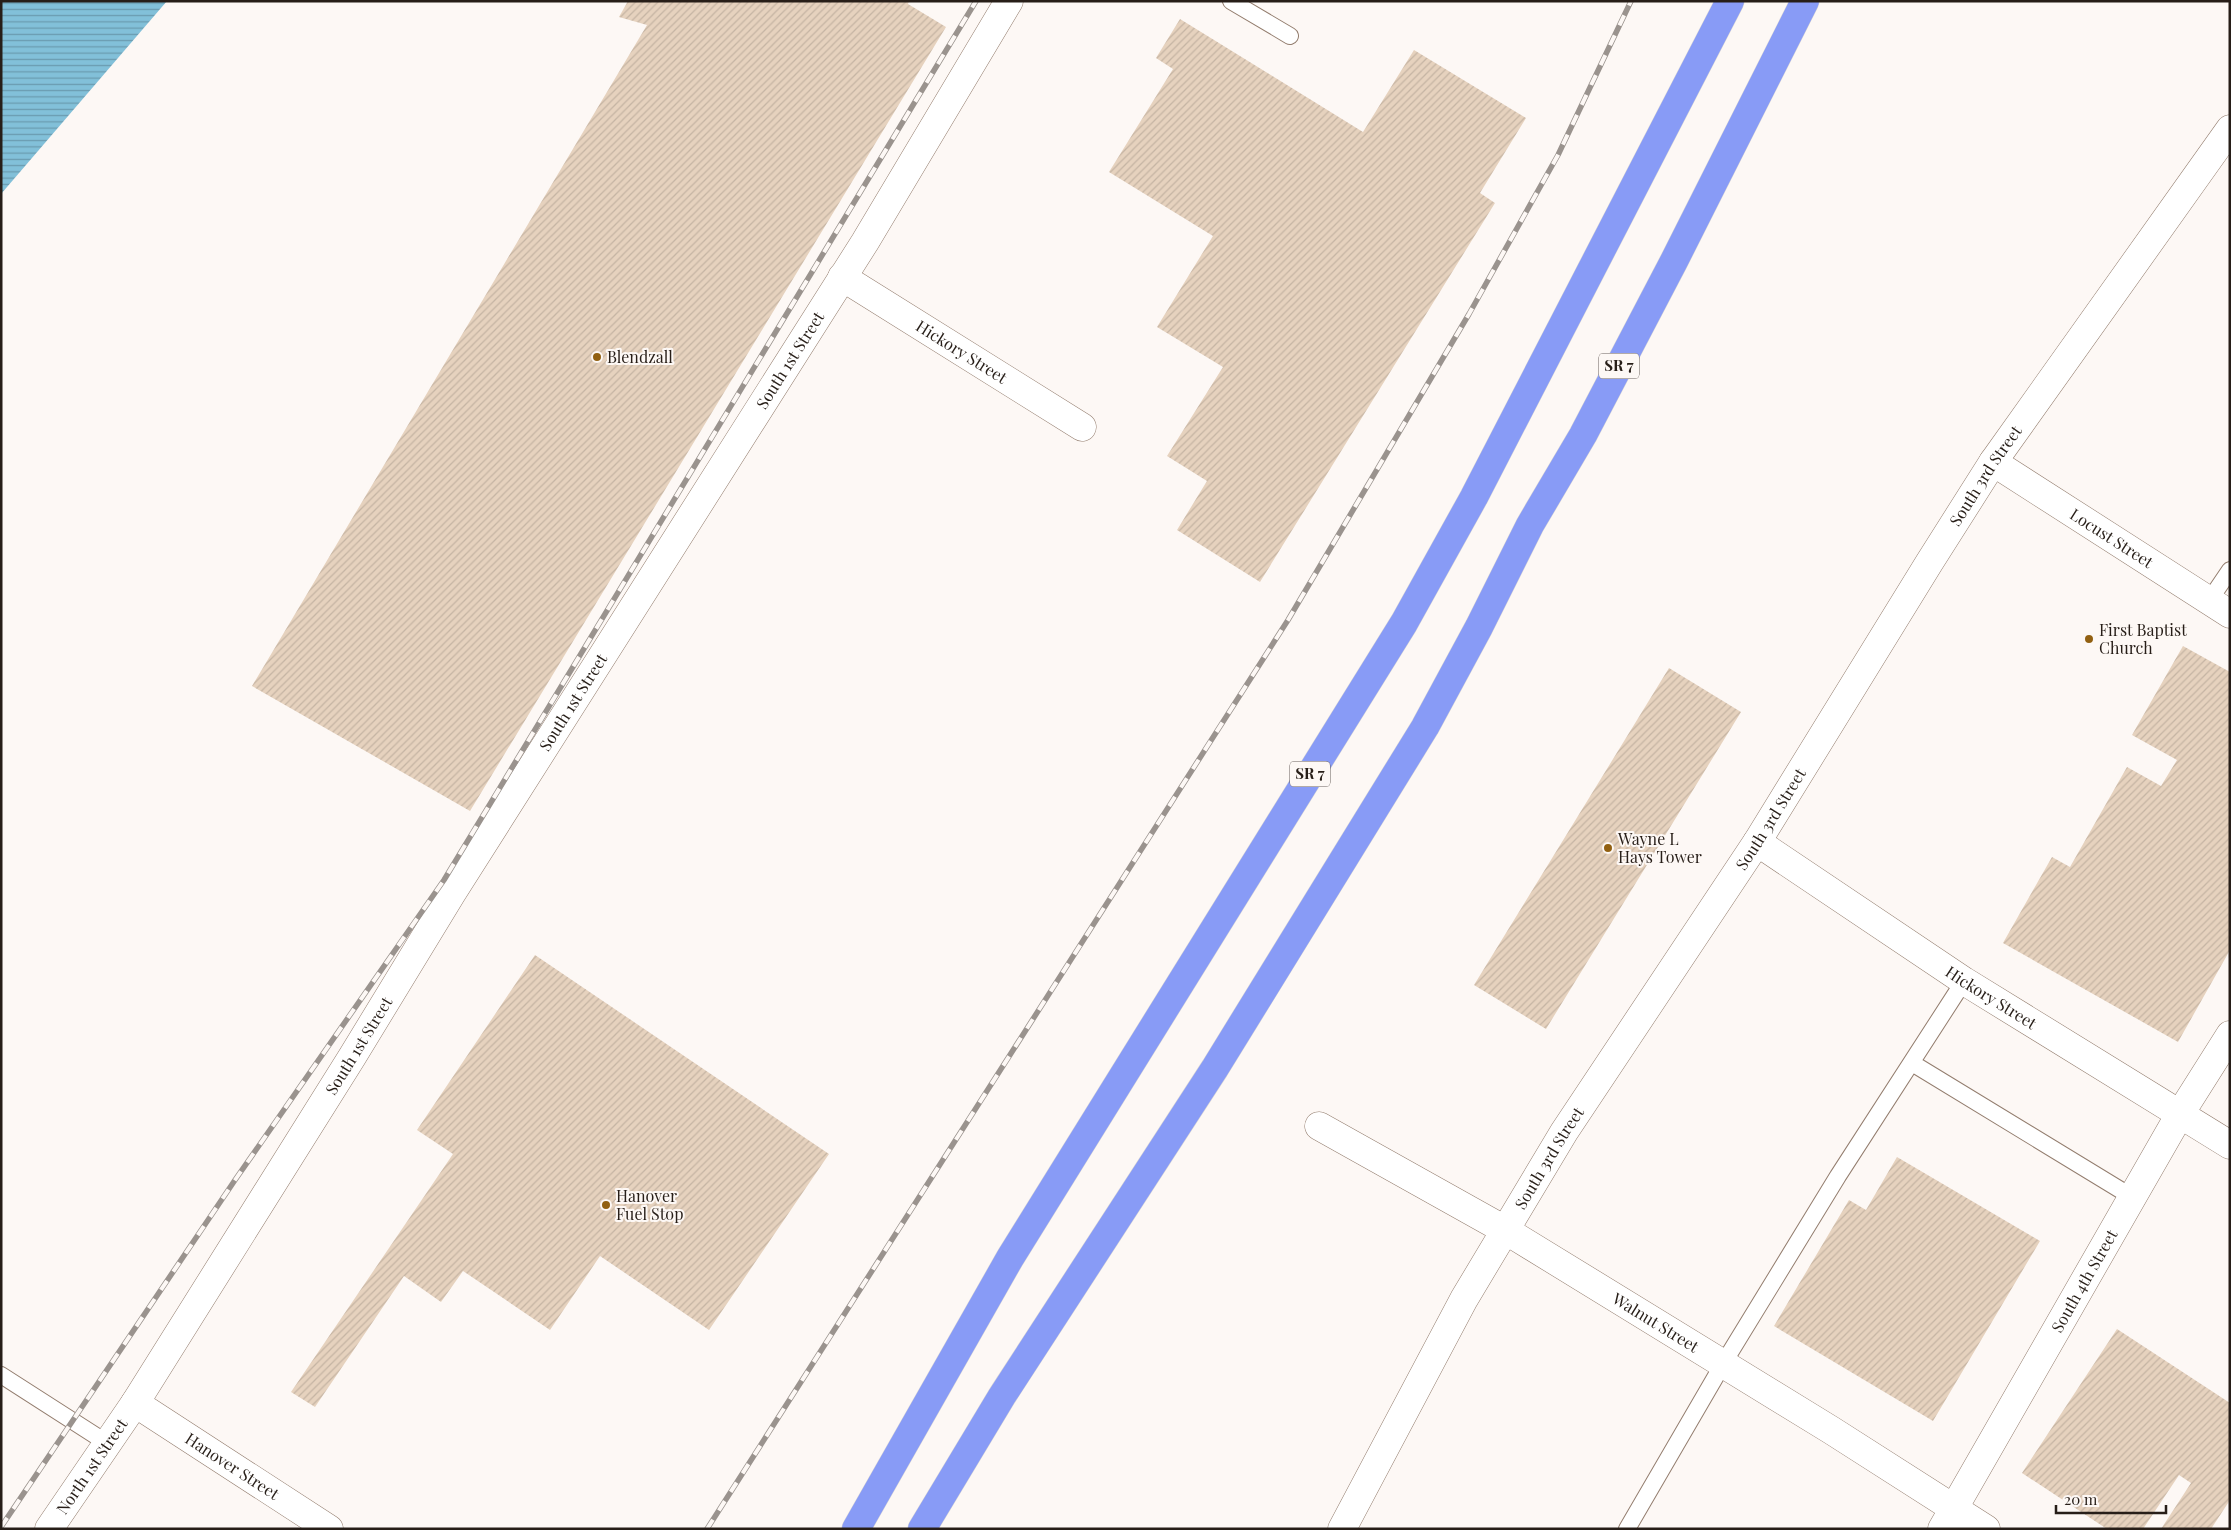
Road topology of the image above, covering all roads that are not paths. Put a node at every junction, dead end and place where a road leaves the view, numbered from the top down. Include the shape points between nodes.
1 (1009, 1) edge
2 (1231, 1) edge
3 (1730, 1) edge
4 (1805, 1) edge
5 (1290, 36) dead end
6 (2230, 128) edge
7 (842, 278) junction
8 (1082, 427) dead end
9 (1993, 462) junction
10 (2230, 570) edge
11 (2220, 608) edge
12 (1757, 842) junction
13 (1964, 982) junction
14 (2230, 1035) edge
15 (1912, 1063) junction
16 (2180, 1114) junction
17 (1319, 1126) dead end
18 (2230, 1145) edge
19 (2132, 1197) junction
20 (1506, 1230) junction
21 (1723, 1364) junction
22 (1, 1375) edge
23 (135, 1403) junction
24 (107, 1443) junction
25 (1948, 1519) edge
26 (50, 1529) edge
27 (329, 1529) edge
28 (856, 1529) edge
29 (922, 1529) edge
30 (1342, 1529) edge
31 (1627, 1529) edge
32 (1986, 1529) edge

1 - 7 street, South 1st Street
2 - 5 lane
3 - 28 highway, SR 7 via 1479,488 1404,622 1015,1249
4 - 29 highway, SR 7 via 1583,435 1530,525 1425,727 1214,1068 1002,1396
6 - 9 street, South 3rd Street
7 - 8 street, Hickory Street
7 - 23 street, South 1st Street via 452,893
9 - 11 street, Locust Street
9 - 12 street, South 3rd Street
10 - 11 lane
12 - 13 street, Hickory Street
12 - 20 street, South 3rd Street via 1564,1132
13 - 15 lane
13 - 16 street, Hickory Street
14 - 16 street, South 4th Street
15 - 19 lane
15 - 21 lane via 1838,1176
16 - 18 street, Hickory Street
16 - 19 street, South 4th Street
17 - 20 street, Walnut Street
19 - 25 street, South 4th Street
20 - 21 street, Walnut Street
20 - 30 street, South 3rd Street via 1464,1299
21 - 25 street, Walnut Street via 1831,1430
21 - 31 lane
22 - 24 lane
23 - 24 street, North 1st Street
23 - 27 street, Hanover Street
24 - 26 street, North 1st Street
25 - 32 street, Walnut Street

